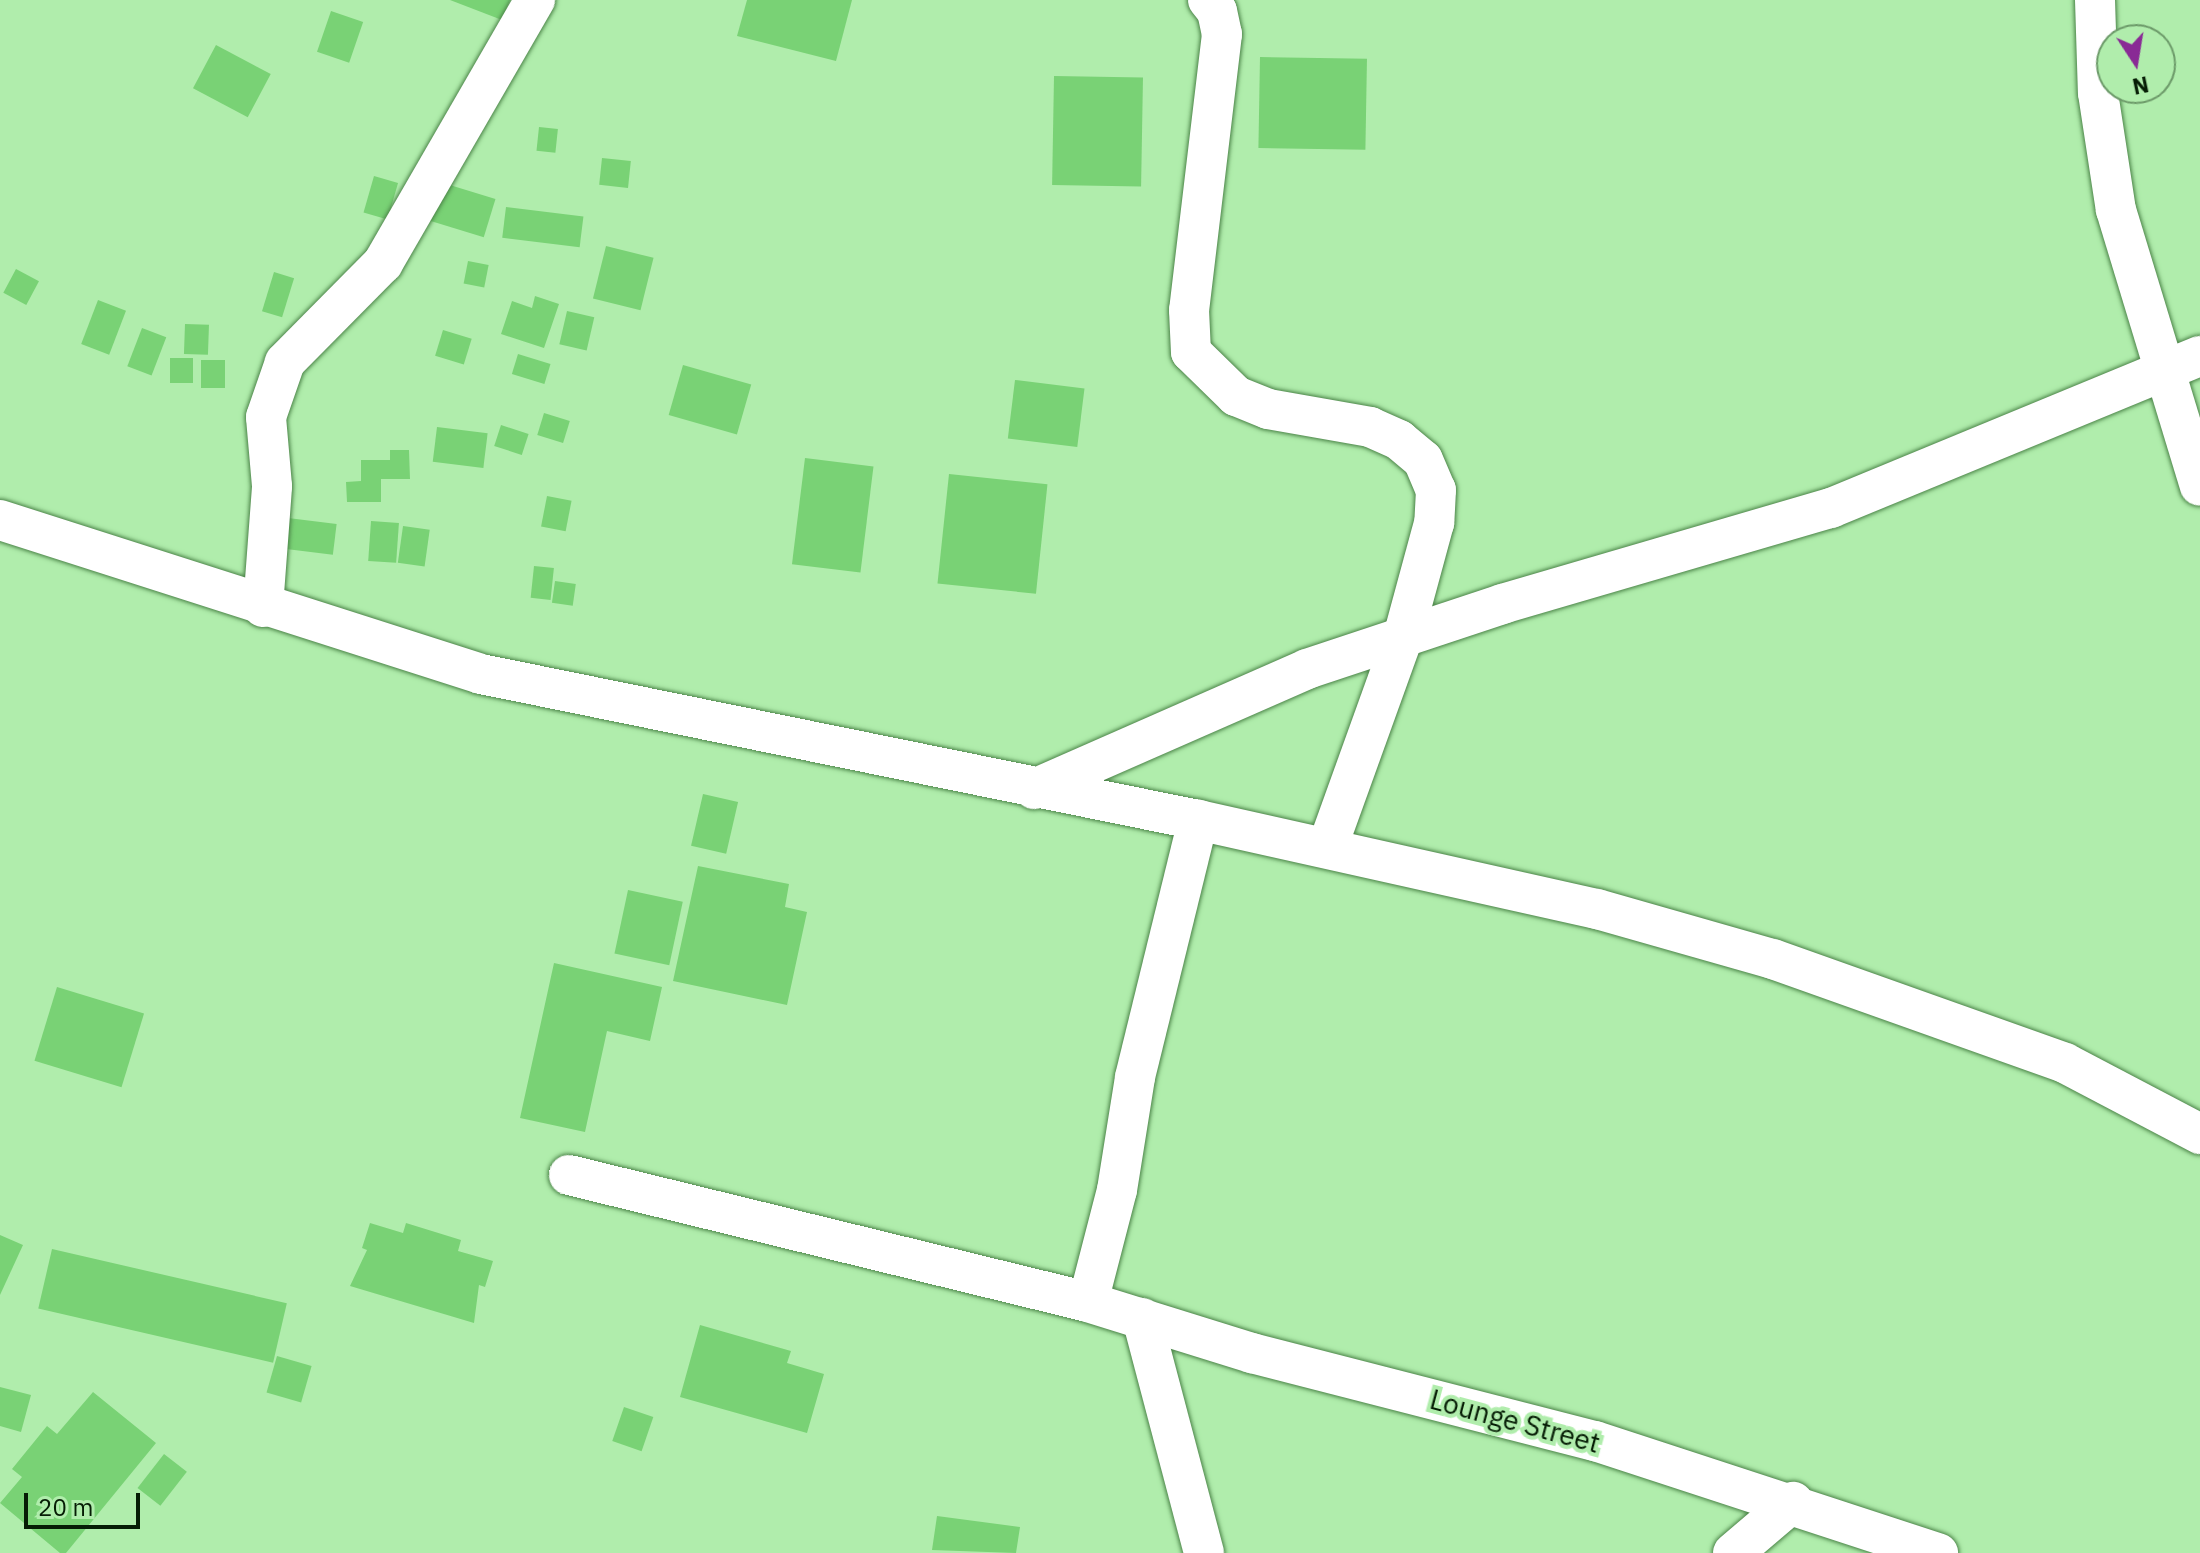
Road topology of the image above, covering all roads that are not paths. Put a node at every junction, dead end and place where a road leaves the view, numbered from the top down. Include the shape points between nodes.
1 (535, 0) edge
2 (1208, 0) edge
3 (2095, 0) edge
4 (2183, 363) edge
5 (2200, 486) edge
6 (0, 520) edge
7 (263, 607) junction
8 (1403, 637) junction
9 (1034, 789) junction
10 (1198, 820) junction
11 (1327, 848) junction
12 (2200, 1134) edge
13 (569, 1175) dead end
14 (1088, 1302) junction
15 (1142, 1318) junction
16 (1793, 1502) junction
17 (1204, 1553) edge
18 (1733, 1553) edge
19 (1938, 1553) edge

1 - 7 street via 383,263 285,362 266,417 272,486
2 - 8 street via 1217,11 1222,34 1189,310 1191,352 1236,396 1268,409 1370,427 1399,440 1423,460 1436,490 1434,523
3 - 4 street via 2098,93 2116,210
4 - 5 street
4 - 8 street via 1831,508
6 - 7 street
7 - 9 street via 481,674
8 - 9 street via 1307,669
8 - 11 street
9 - 10 street
10 - 11 street
10 - 14 street via 1135,1077 1117,1190
11 - 12 street via 1597,909 1773,959 2065,1063
13 - 14 street, Lounge Street
14 - 15 street, Lounge Street
15 - 16 street, Lounge Street via 1252,1353 1595,1441
15 - 17 street
16 - 18 street
16 - 19 street, Lounge Street

